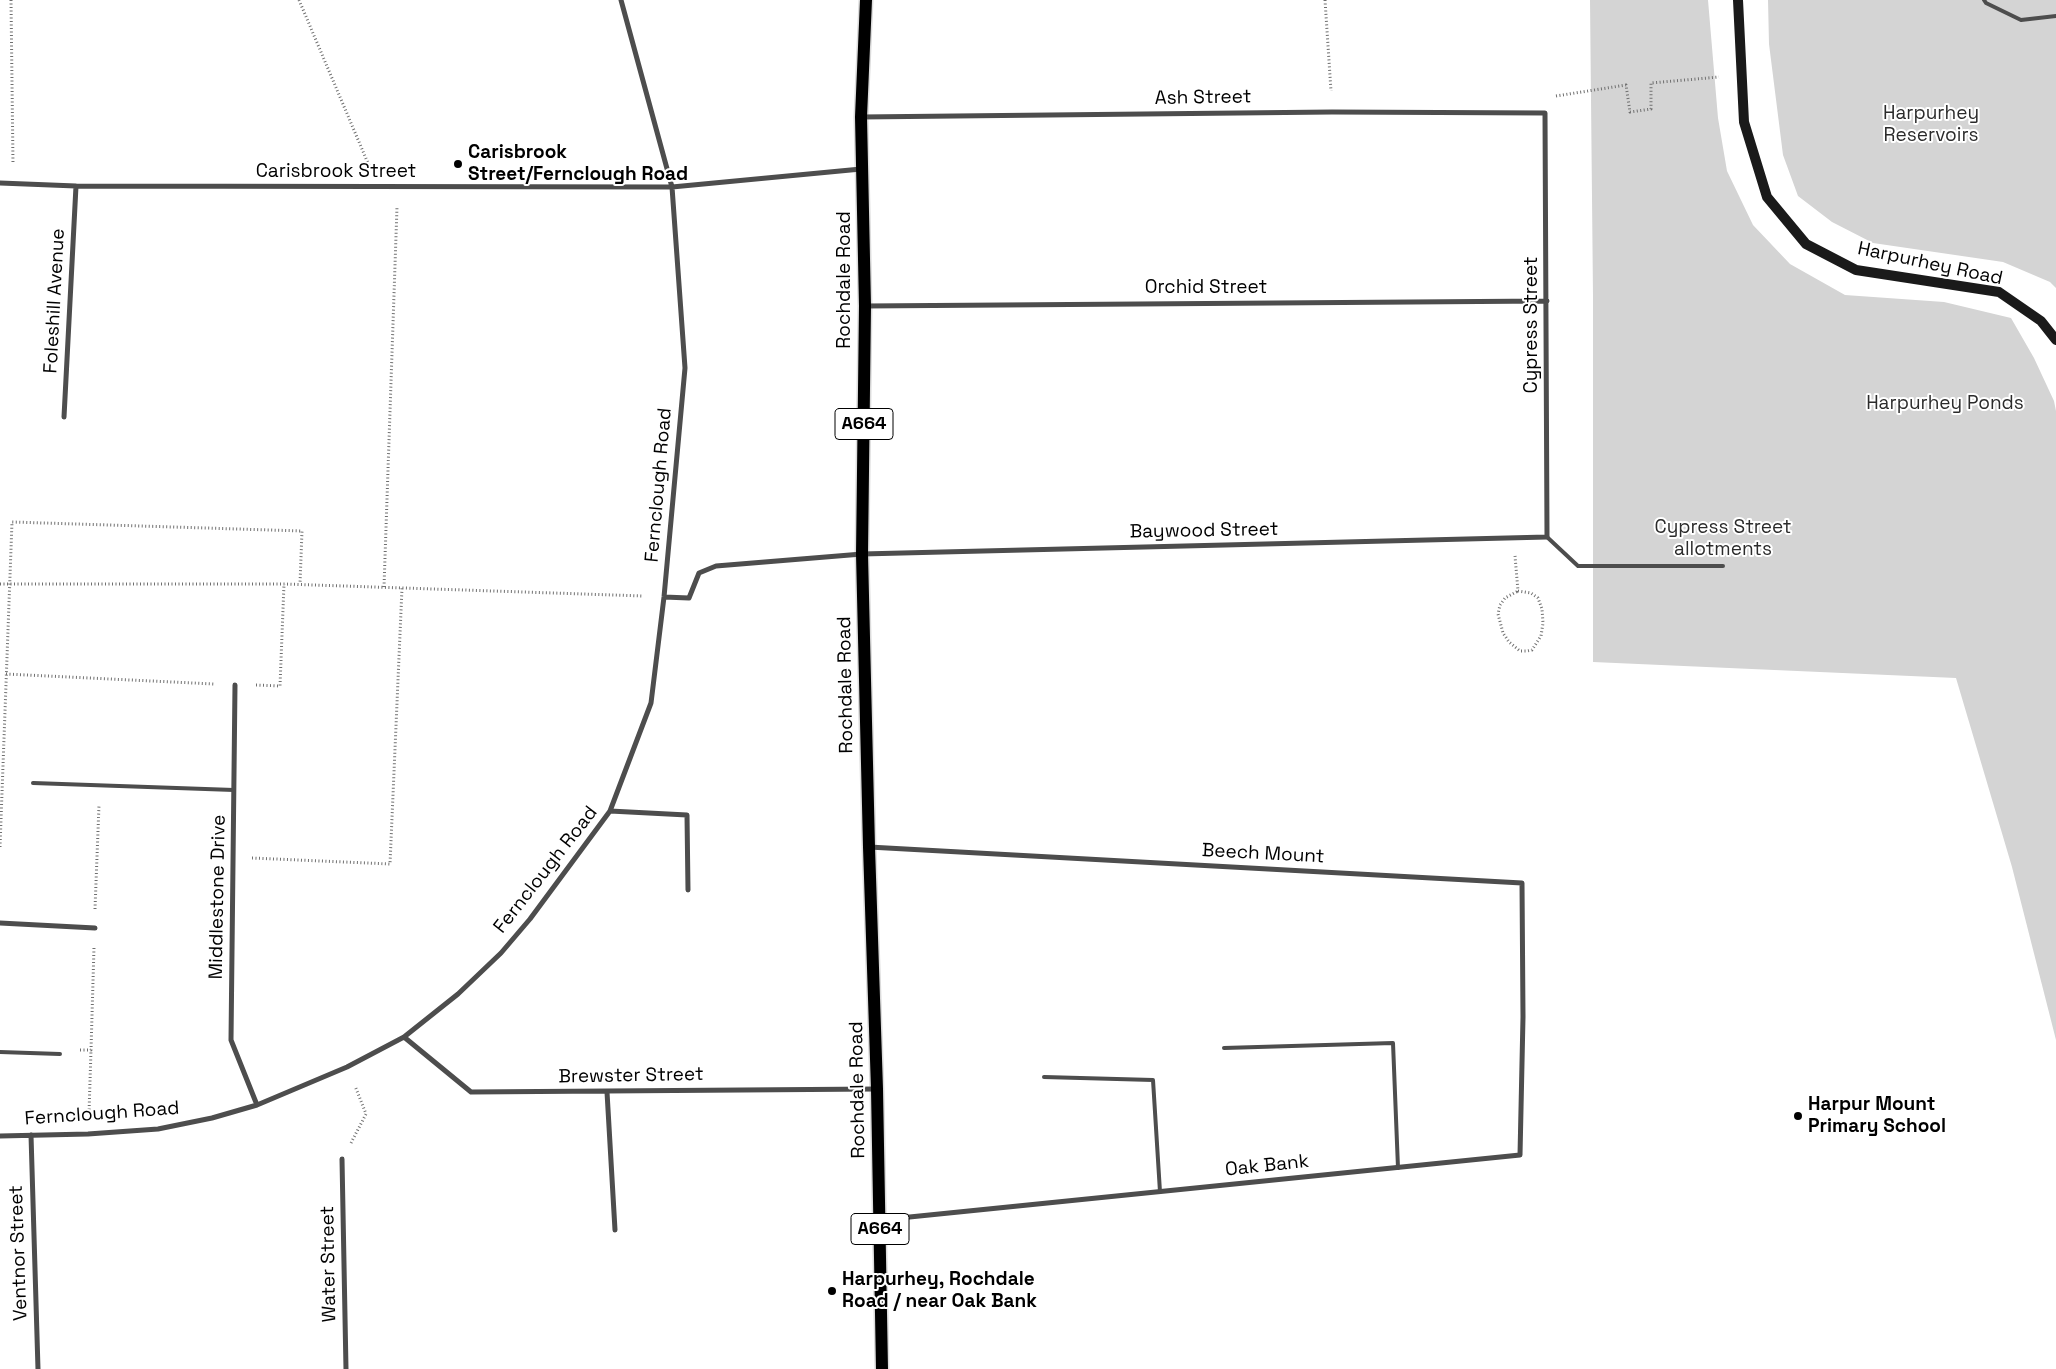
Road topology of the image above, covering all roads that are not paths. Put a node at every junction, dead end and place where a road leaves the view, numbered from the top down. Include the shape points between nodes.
1 (621, 0) edge
2 (866, 0) edge
3 (1738, 0) edge
4 (1984, 0) edge
5 (2056, 16) edge
6 (1545, 113) joint
7 (861, 117) junction
8 (863, 168) junction
9 (0, 183) edge
10 (76, 186) junction
11 (672, 187) junction
12 (1547, 301) junction
13 (865, 306) junction
14 (2056, 340) edge
15 (64, 416) dead end
16 (1547, 537) junction
17 (862, 554) junction
18 (1724, 566) dead end
19 (664, 597) junction
20 (235, 685) road end
21 (33, 783) dead end
22 (234, 790) junction
23 (610, 811) junction
24 (869, 847) junction
25 (688, 890) dead end
26 (0, 923) edge
27 (95, 928) dead end
28 (1524, 1018) joint
29 (404, 1037) junction
30 (1224, 1048) dead end
31 (0, 1052) edge
32 (60, 1054) dead end
33 (1044, 1077) dead end
34 (877, 1088) junction
35 (607, 1092) junction
36 (257, 1106) junction
37 (31, 1135) junction
38 (0, 1136) edge
39 (342, 1159) road end
40 (1398, 1168) junction
41 (1160, 1192) junction
42 (880, 1220) junction
43 (614, 1230) dead end
44 (38, 1369) edge
45 (346, 1369) edge
46 (882, 1369) edge

1 - 11 street, Fernclough Road
2 - 7 main road, Rochdale Road / A664
3 - 14 street, Harpurhey Road via 1744,122 1767,197 1806,244 1856,270 1999,292 2041,320
4 - 5 lane via 2021,20
6 - 7 street, Ash Street
6 - 12 street, Cypress Street
7 - 8 main road, Rochdale Road / A664
8 - 11 street, Carisbrook Street
8 - 13 main road, Rochdale Road / A664
9 - 10 street, Carisbrook Street
10 - 11 street, Carisbrook Street
10 - 15 street, Foleshill Avenue
11 - 19 street, Fernclough Road via 685,368
12 - 13 street, Orchid Street
12 - 16 street, Cypress Street
13 - 17 main road, Rochdale Road / A664
16 - 17 street, Baywood Street
16 - 18 lane via 1578,566
17 - 19 street, Baywood Street via 716,566 700,573 689,598
17 - 24 main road, Rochdale Road / A664
19 - 23 street, Fernclough Road via 651,703
20 - 22 street, Middlestone Drive
21 - 22 lane
22 - 36 street, Middlestone Drive via 231,1040
23 - 25 street via 687,815
23 - 29 street, Fernclough Road via 501,953 458,994
24 - 28 street, Beech Mount via 1522,883
24 - 34 main road, Rochdale Road / A664
26 - 27 street
28 - 40 street, Oak Bank via 1520,1156
29 - 35 street, Brewster Street via 471,1092
29 - 36 street, Fernclough Road via 347,1067
30 - 40 lane via 1394,1043
31 - 32 lane
33 - 41 lane via 1153,1080
34 - 35 street, Brewster Street
34 - 42 main road, Rochdale Road / A664
35 - 43 street
36 - 37 street, Fernclough Road via 158,1129
37 - 38 street, Fernclough Road
37 - 44 street, Ventnor Street
39 - 45 street, Water Street
40 - 41 street, Oak Bank
41 - 42 street, Oak Bank
42 - 46 main road, Rochdale Road / A664

